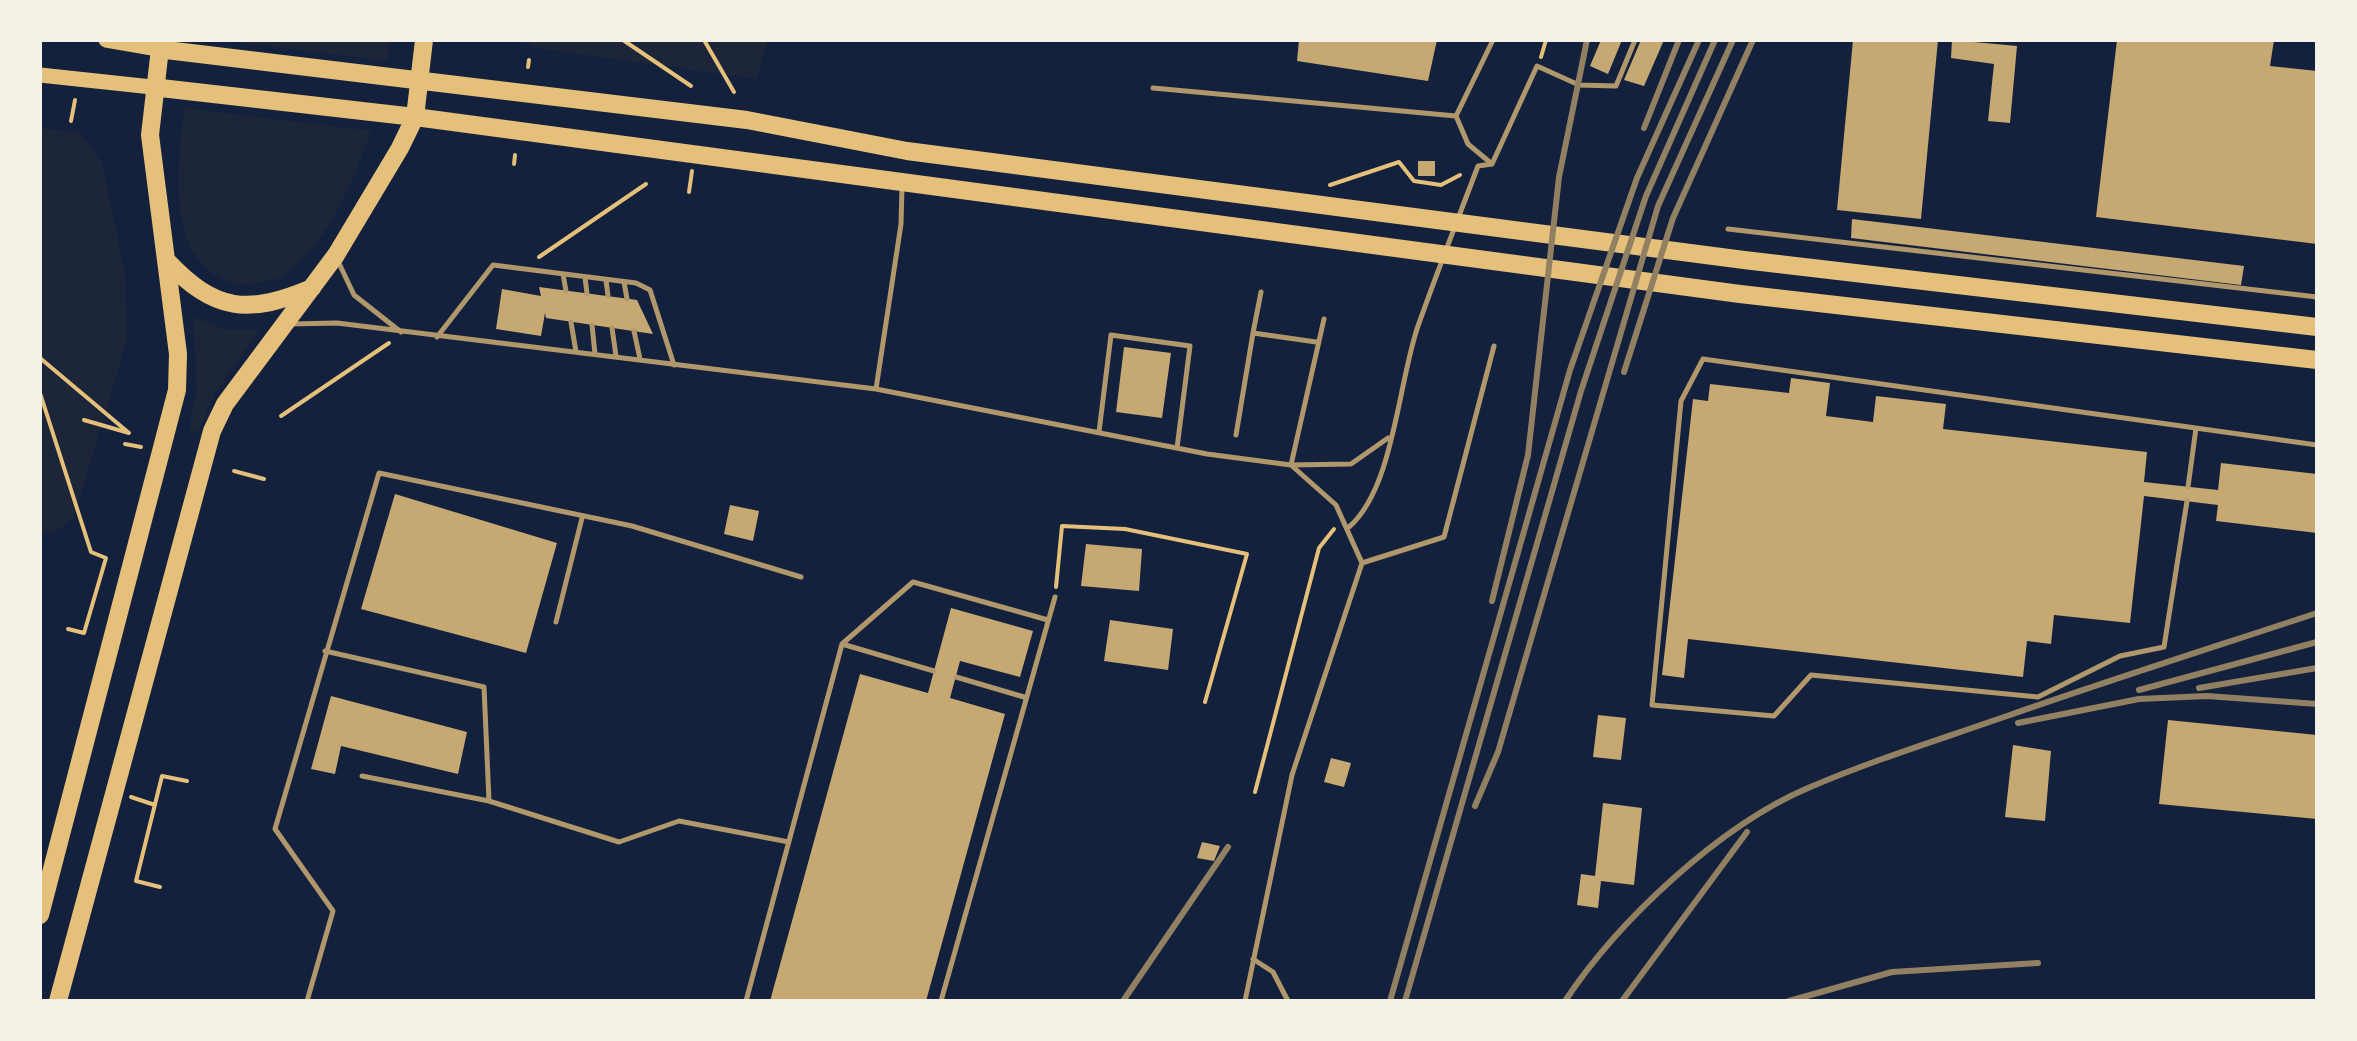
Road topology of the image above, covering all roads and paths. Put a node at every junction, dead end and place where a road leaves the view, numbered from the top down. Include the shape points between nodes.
1 (106, 40) edge
2 (424, 40) edge
3 (623, 40) edge
4 (704, 40) edge
5 (1493, 40) edge
6 (1635, 40) edge
7 (160, 44) edge
8 (40, 75) edge
9 (423, 78) junction
10 (691, 86) dead end
11 (152, 87) junction
12 (1153, 88) dead end
13 (734, 92) dead end
14 (75, 100) dead end
15 (1456, 116) junction
16 (415, 117) junction
17 (71, 121) dead end
18 (515, 155) dead end
19 (514, 164) dead end
20 (1492, 164) junction
21 (1478, 166) junction
22 (646, 184) dead end
23 (902, 184) junction
24 (1330, 184) dead end
25 (1728, 229) dead end
26 (336, 255) junction
27 (166, 260) junction
28 (522, 269) junction
29 (563, 274) junction
30 (585, 277) junction
31 (606, 280) junction
32 (624, 282) junction
33 (312, 288) junction
34 (566, 291) dead end
35 (1262, 292) dead end
36 (587, 294) dead end
37 (608, 296) dead end
38 (2317, 297) edge
39 (628, 299) dead end
40 (1324, 318) dead end
41 (571, 322) dead end
42 (286, 324) junction
43 (592, 325) dead end
44 (2317, 327) edge
45 (612, 328) dead end
46 (634, 332) dead end
47 (1253, 333) junction
48 (403, 334) junction
49 (437, 337) junction
50 (1316, 342) junction
51 (1494, 346) dead end
52 (576, 352) junction
53 (596, 354) junction
54 (616, 356) junction
55 (40, 358) edge
56 (640, 359) junction
57 (2317, 360) edge
58 (674, 365) junction
59 (876, 388) junction
60 (40, 393) edge
61 (281, 416) dead end
62 (84, 420) dead end
63 (2196, 428) junction
64 (1098, 432) junction
65 (1236, 435) dead end
66 (1388, 438) junction
67 (2317, 444) edge
68 (1177, 448) junction
69 (1290, 464) junction
70 (234, 471) dead end
71 (264, 479) dead end
72 (2188, 487) dead end
73 (2188, 501) dead end
74 (582, 517) junction
75 (1344, 518) junction
76 (1348, 527) junction
77 (1362, 563) junction
78 (801, 577) dead end
79 (1055, 597) joint
80 (1048, 620) junction
81 (556, 622) dead end
82 (68, 629) dead end
83 (842, 644) junction
84 (326, 652) junction
85 (934, 671) dead end
86 (956, 677) dead end
87 (1024, 697) junction
88 (1204, 702) dead end
89 (362, 776) dead end
90 (187, 781) dead end
91 (1255, 792) dead end
92 (489, 801) junction
93 (789, 842) junction
94 (160, 887) dead end
95 (40, 914) edge
96 (1252, 958) junction
97 (61, 1000) edge
98 (307, 1001) edge
99 (746, 1001) edge
100 (941, 1001) edge
101 (1246, 1001) edge
102 (1288, 1001) edge

1 - 7 main road
2 - 9 main road
3 - 10 path
4 - 13 path
5 - 15 lane
6 - 20 lane via 1616,86 1579,85 1537,66
7 - 9 main road
7 - 11 main road
8 - 11 main road
9 - 16 main road
9 - 44 main road via 747,120 906,151
11 - 16 main road
11 - 27 main road via 150,136
12 - 15 lane
14 - 17 path
15 - 20 lane via 1468,144
16 - 23 main road
16 - 26 main road
18 - 19 path
20 - 21 lane
21 - 24 path via 1440,185 1414,181 1398,162
21 - 66 lane via 1416,329
22 - 28 path
23 - 57 main road via 1740,294
23 - 59 lane
25 - 38 lane
26 - 33 main road
26 - 48 lane via 354,295
27 - 33 main road via 190,286 237,306 282,301
27 - 95 main road via 178,354 173,418
28 - 29 lane
28 - 49 lane via 493,266
29 - 30 lane
29 - 34 lane
30 - 31 lane
30 - 36 lane
31 - 32 lane
31 - 37 lane
32 - 39 lane
32 - 58 lane via 650,290
33 - 42 main road
35 - 47 lane
40 - 50 lane
41 - 52 lane
42 - 48 lane via 336,323
42 - 97 main road via 212,431
43 - 53 lane
45 - 54 lane
46 - 56 lane
47 - 50 lane
47 - 65 lane
48 - 49 lane
48 - 61 path
49 - 52 lane
50 - 69 lane
51 - 77 lane via 1444,537
52 - 53 lane
53 - 54 lane
54 - 56 lane
55 - 62 path via 129,433
56 - 58 lane
58 - 59 lane
59 - 64 lane
60 - 82 path via 91,552 106,558 84,634
63 - 67 lane
63 - 72 lane
63 - 73 lane via 1703,360 1681,402 1652,705 1774,716 1811,675 2038,697 2120,656 2164,647
64 - 68 lane
64 - 68 lane via 1112,335 1190,346
66 - 69 lane via 1350,464
66 - 76 lane via 1366,512
68 - 69 lane
69 - 75 lane
70 - 71 path
74 - 78 lane
74 - 81 lane
74 - 84 lane via 379,473
75 - 76 lane
75 - 91 path via 1319,548
76 - 77 lane
77 - 96 lane via 1292,775
79 - 80 lane
79 - 88 path via 1062,526 1125,529 1247,554
80 - 83 lane via 913,582
80 - 87 lane
83 - 85 lane
83 - 93 lane
84 - 92 lane via 484,687
84 - 98 lane via 275,829 333,911
86 - 87 lane
87 - 100 lane
89 - 92 lane
90 - 94 path via 162,776 136,881
92 - 93 lane via 619,842 679,821
93 - 99 lane
96 - 101 lane
96 - 102 lane via 1273,972

